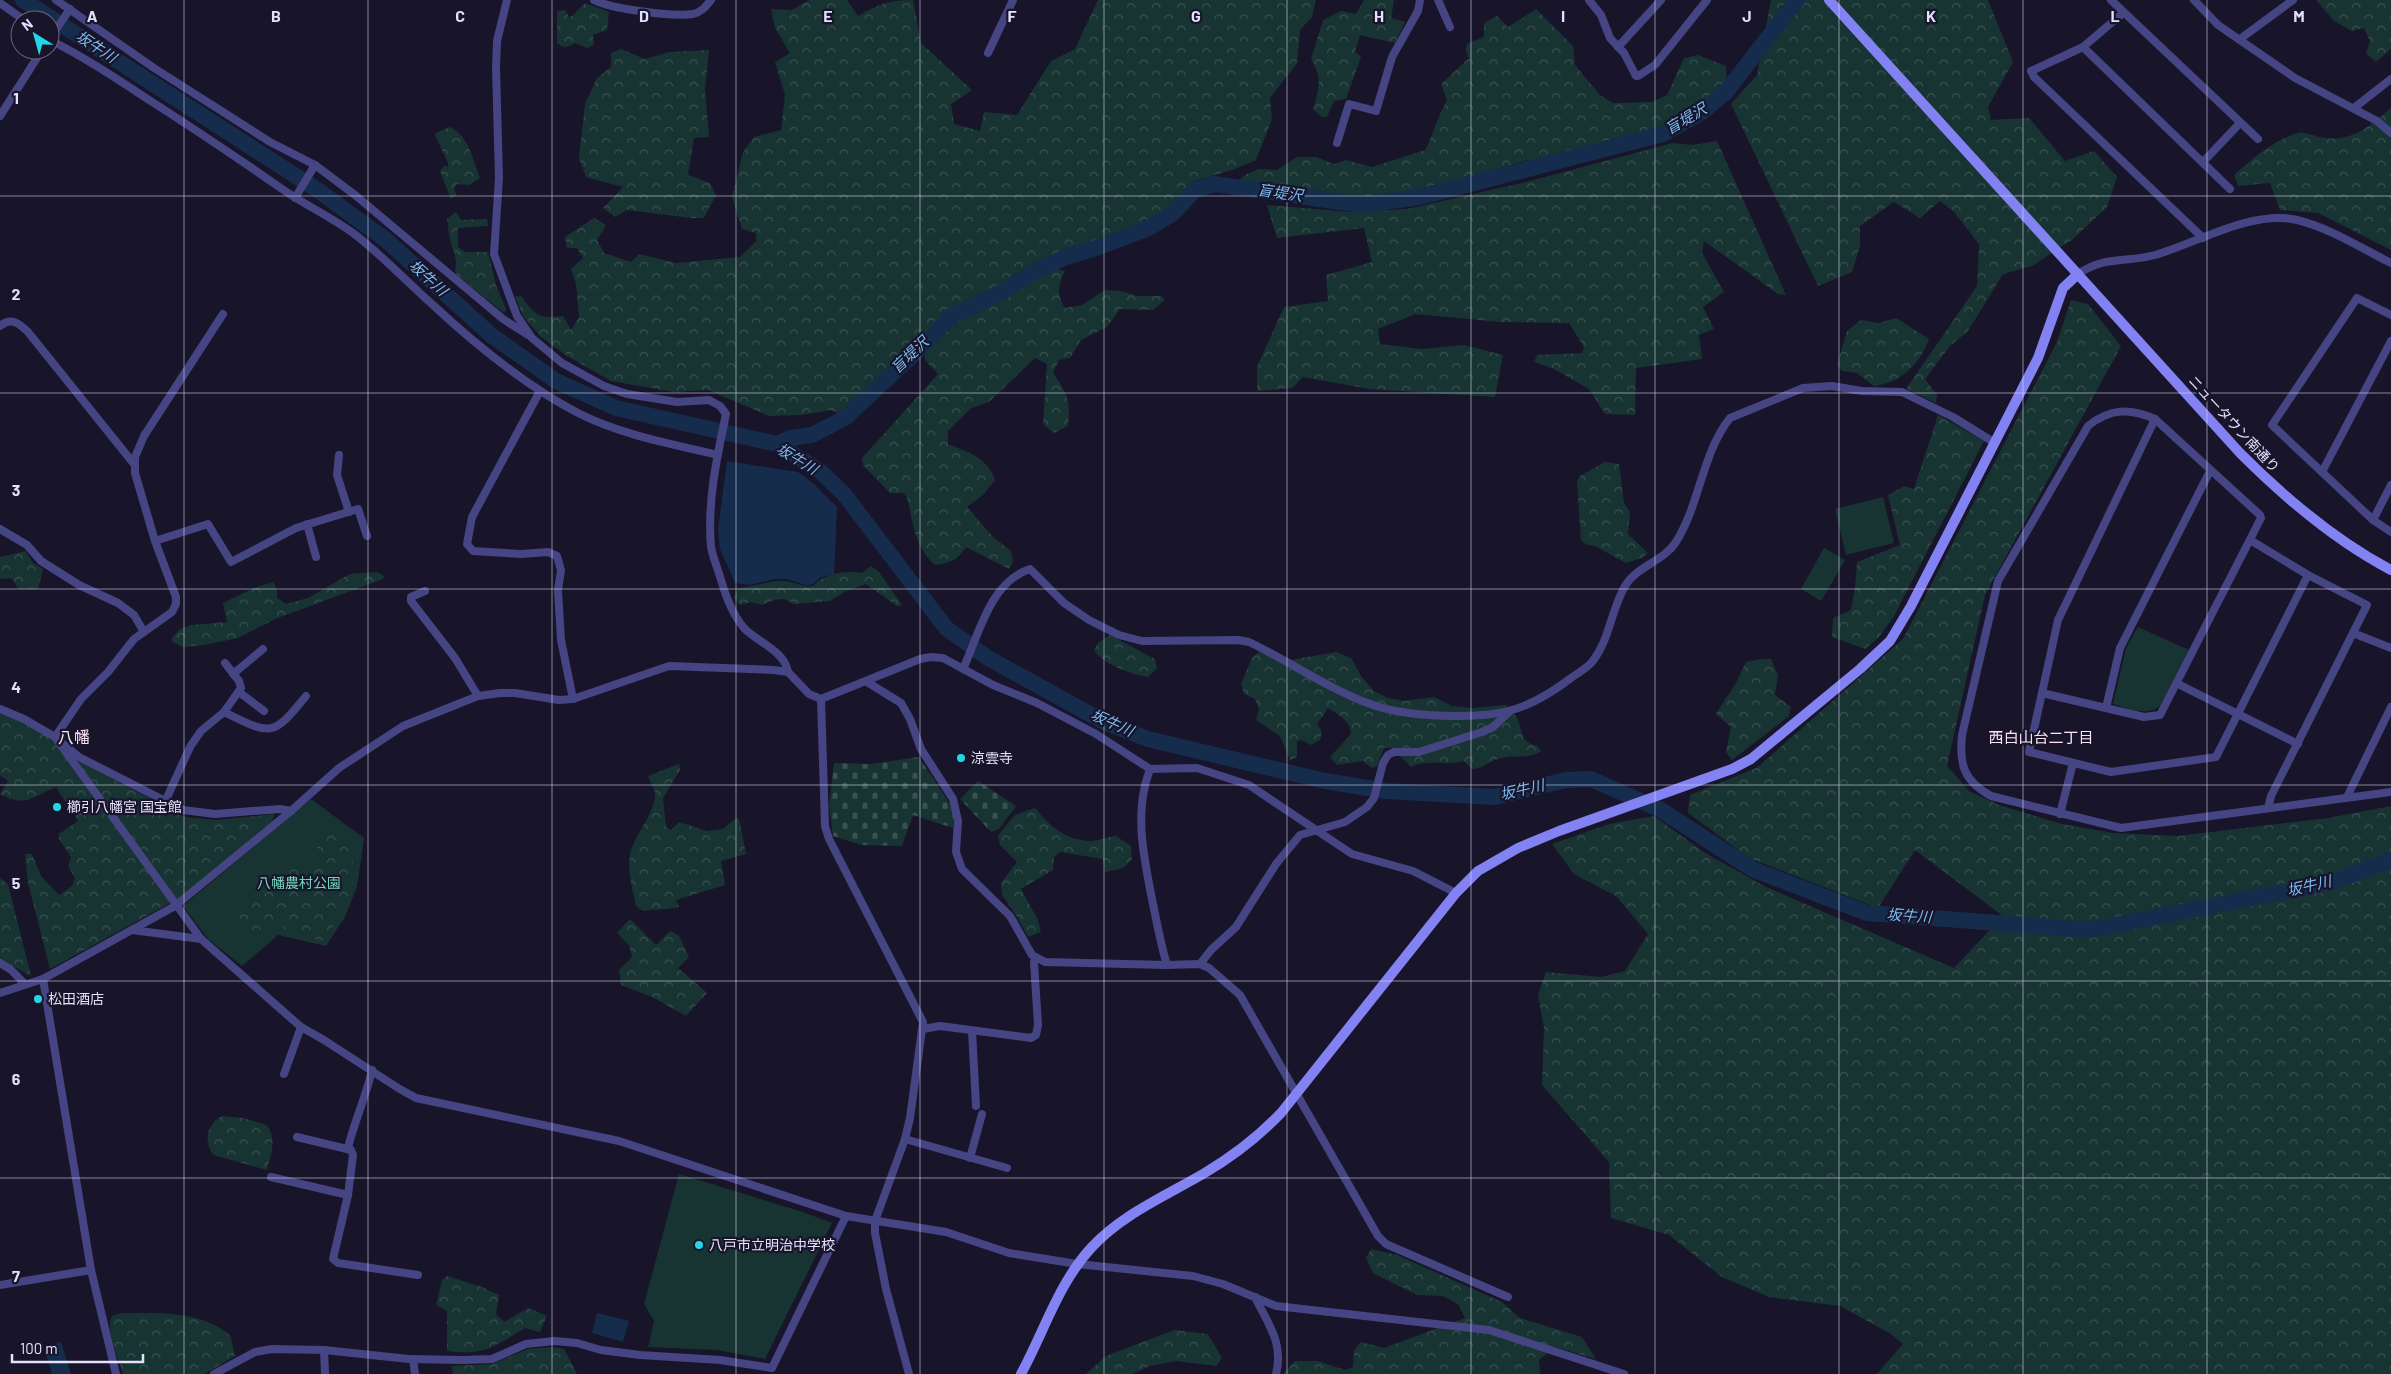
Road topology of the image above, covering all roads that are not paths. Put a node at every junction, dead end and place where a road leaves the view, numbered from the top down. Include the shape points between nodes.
1 (56, 0) edge
2 (507, 0) edge
3 (594, 0) edge
4 (712, 0) edge
5 (1013, 0) edge
6 (1420, 0) edge
7 (1438, 0) edge
8 (1589, 0) edge
9 (1661, 0) edge
10 (1707, 0) edge
11 (1829, 0) edge
12 (2111, 0) edge
13 (2194, 0) edge
14 (2294, 0) edge
15 (611, 3) edge
16 (70, 9) junction
17 (2123, 13) junction
18 (60, 24) edge
19 (1450, 27) dead end
20 (2240, 39) junction
21 (60, 44) edge
22 (1618, 47) junction
23 (2083, 47) junction
24 (988, 52) dead end
25 (36, 60) edge
26 (2391, 79) edge
27 (2354, 108) junction
28 (0, 116) edge
29 (2240, 122) junction
30 (2391, 133) edge
31 (2258, 139) dead end
32 (1337, 143) dead end
33 (2203, 162) junction
34 (313, 169) junction
35 (2230, 189) dead end
36 (297, 195) junction
37 (2203, 238) junction
38 (2391, 263) edge
39 (2078, 274) junction
40 (223, 314) dead end
41 (2391, 315) edge
42 (0, 326) edge
43 (532, 338) junction
44 (2391, 341) edge
45 (540, 391) junction
46 (2155, 419) junction
47 (1994, 443) junction
48 (339, 455) dead end
49 (718, 455) junction
50 (134, 464) junction
51 (2210, 470) junction
52 (2322, 472) junction
53 (2391, 485) edge
54 (349, 512) junction
55 (2373, 520) junction
56 (307, 524) junction
57 (0, 529) edge
58 (2391, 532) edge
59 (367, 536) dead end
60 (2250, 540) junction
61 (155, 541) junction
62 (316, 556) dead end
63 (2391, 570) edge
64 (2308, 575) junction
65 (425, 591) dead end
66 (144, 632) junction
67 (2353, 633) junction
68 (2391, 648) edge
69 (263, 649) dead end
70 (226, 664) dead end
71 (963, 669) junction
72 (788, 672) junction
73 (233, 674) junction
74 (867, 682) junction
75 (2178, 684) junction
76 (239, 692) junction
77 (2042, 693) junction
78 (306, 696) dead end
79 (478, 696) junction
80 (573, 699) junction
81 (821, 699) junction
82 (2391, 707) edge
83 (2106, 708) junction
84 (0, 709) edge
85 (264, 711) dead end
86 (1510, 711) junction
87 (224, 712) junction
88 (2238, 714) junction
89 (55, 737) junction
90 (2298, 744) junction
91 (2073, 763) junction
92 (1150, 769) junction
93 (2391, 792) edge
94 (2347, 797) junction
95 (165, 802) junction
96 (2268, 808) junction
97 (291, 811) junction
98 (2060, 814) junction
99 (1319, 830) junction
100 (1456, 893) junction
101 (175, 906) junction
102 (132, 930) junction
103 (201, 939) junction
104 (1036, 959) junction
105 (0, 963) edge
106 (1200, 964) junction
107 (1167, 965) junction
108 (43, 979) junction
109 (24, 984) junction
110 (0, 993) edge
111 (301, 1027) junction
112 (923, 1029) junction
113 (972, 1031) junction
114 (372, 1070) junction
115 (284, 1074) dead end
116 (1296, 1094) junction
117 (976, 1106) dead end
118 (982, 1114) dead end
119 (298, 1137) dead end
120 (905, 1140) junction
121 (348, 1148) junction
122 (970, 1158) junction
123 (1007, 1168) dead end
124 (271, 1177) dead end
125 (348, 1194) junction
126 (846, 1216) junction
127 (875, 1221) junction
128 (1077, 1264) junction
129 (91, 1270) junction
130 (418, 1276) dead end
131 (0, 1285) edge
132 (1508, 1297) dead end
133 (1256, 1298) junction
134 (324, 1350) junction
135 (413, 1359) junction
136 (116, 1374) edge
137 (214, 1374) edge
138 (325, 1374) edge
139 (415, 1374) edge
140 (909, 1374) edge
141 (1021, 1374) edge
142 (1276, 1374) edge
143 (1624, 1374) edge

1 - 16 street
2 - 43 street via 496,68 499,178 494,254 517,316
3 - 15 street
4 - 15 street via 695,14
5 - 24 street
6 - 32 street via 1418,11 1392,57 1376,111 1349,104
7 - 19 street
8 - 22 street
9 - 22 street
10 - 22 street via 1655,65 1638,76
11 - 39 street, ニュータウン南通り
12 - 17 street
13 - 20 street via 2218,25
14 - 20 street
16 - 18 street
16 - 34 street via 154,68
17 - 23 street
17 - 29 street
20 - 27 street via 2315,90
21 - 36 street
23 - 33 street
23 - 37 street via 2032,69 2034,77
25 - 28 street
26 - 27 street
27 - 30 street
29 - 31 street
29 - 33 street
33 - 35 street
34 - 36 street
34 - 43 street via 355,195 503,319
36 - 45 street via 353,233 439,311
37 - 38 street via 2255,221 2296,220
37 - 39 street via 2145,258 2097,263
39 - 47 street via 2062,288 2038,358
39 - 63 street, ニュータウン南通り via 2270,483 2334,534
40 - 50 street via 144,436
41 - 52 street via 2357,298 2272,425
42 - 50 street via 14,321 28,332
43 - 49 street via 562,363 604,386 627,394 677,402 715,401 726,414
44 - 52 street
45 - 49 street via 581,414 621,430
45 - 80 street via 472,517 467,544 473,552 548,552 557,556 561,570 558,590 560,640
46 - 51 street
46 - 77 street via 2058,620
46 - 98 street via 2138,412 2120,411 2104,414 2088,426 1996,587 1962,735 1964,769 1978,789 1991,796
47 - 86 street via 1953,417 1902,392 1832,386 1803,388 1730,418 1710,456 1697,497 1676,542 1670,550 1633,576 1625,587 1608,632 1590,664 1557,689
47 - 100 street via 1890,641 1778,738 1732,769 1518,848 1478,871
48 - 54 street via 338,475
49 - 72 street via 712,486 711,533 723,586 731,609 745,629 782,658
50 - 61 street
51 - 60 street via 2260,514
51 - 83 street via 2120,648
52 - 55 street
53 - 55 street
54 - 56 street
54 - 59 street via 358,509
55 - 58 street
56 - 61 street via 231,562 208,524
56 - 62 street
57 - 66 street via 28,545 41,561 79,585 118,603 134,616
60 - 64 street
60 - 75 street
61 - 66 street via 176,604 166,618
64 - 67 street via 2367,605
64 - 88 street
65 - 79 street via 411,596 411,601 455,658
66 - 89 street via 81,699
67 - 68 street
67 - 90 street
69 - 73 street
70 - 73 street
71 - 74 street via 943,658 931,656
71 - 86 street via 994,600 1014,575 1030,568 1064,603 1119,635 1142,641 1249,642 1321,681 1373,705 1398,711 1470,716
71 - 92 street via 1096,734
72 - 80 street via 669,666
72 - 81 street via 809,694
73 - 76 street via 241,684
74 - 81 street
74 - 104 street via 896,698 906,710 921,749 956,806 958,860 967,875 1010,916 1026,948
75 - 83 street via 2160,716 2144,717
75 - 88 street
76 - 85 street
76 - 87 street
77 - 83 street
77 - 91 street via 2029,752
78 - 87 street via 286,720 272,729 256,728
79 - 80 street via 516,693
79 - 97 street via 387,734 339,768
81 - 112 street via 825,826 829,839 920,1014
82 - 94 street
84 - 89 street via 37,725
86 - 99 street via 1493,727 1482,732 1419,752 1388,755 1374,798 1367,807 1350,819
87 - 95 street via 205,727 190,747
88 - 90 street
88 - 91 street via 2212,759 2111,772
89 - 95 street via 79,757
89 - 101 street
90 - 96 street
91 - 98 street
92 - 99 street via 1209,770 1249,785 1291,815
92 - 107 street via 1142,803 1142,846
93 - 94 street
94 - 96 street
95 - 97 street via 183,810 215,814
96 - 98 street via 2121,828
97 - 101 street
99 - 100 street via 1352,854 1413,872
99 - 106 street via 1300,835 1288,846 1246,914
100 - 116 street
101 - 102 street
101 - 103 street
102 - 103 street
102 - 108 street
103 - 111 street
104 - 107 street via 1045,962
104 - 113 street via 1036,1035 1026,1038
105 - 109 street
106 - 107 street
106 - 116 street via 1240,995
108 - 109 street
108 - 129 street
109 - 110 street
111 - 114 street
111 - 115 street
112 - 113 street via 940,1026
112 - 120 street
113 - 117 street
114 - 121 street
114 - 126 street via 416,1098 619,1141
116 - 128 street via 1247,1145 1126,1219 1092,1246
116 - 132 street via 1378,1236 1386,1244
118 - 122 street
119 - 121 street
120 - 122 street
120 - 127 street
121 - 125 street via 353,1155
122 - 123 street
124 - 125 street
125 - 130 street via 333,1259 338,1263
126 - 127 street
126 - 135 street via 772,1368 720,1360 640,1355 554,1341 526,1344 492,1359
127 - 128 street via 946,1232 1008,1253
127 - 140 street via 886,1289
128 - 133 street via 1193,1276
128 - 141 street
129 - 131 street
129 - 136 street
133 - 142 street via 1275,1334
133 - 143 street via 1276,1306 1489,1330
134 - 135 street
134 - 137 street via 262,1350
134 - 138 street
135 - 139 street

